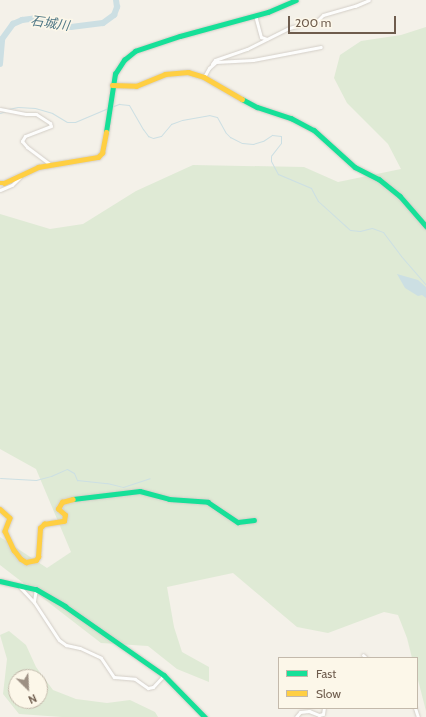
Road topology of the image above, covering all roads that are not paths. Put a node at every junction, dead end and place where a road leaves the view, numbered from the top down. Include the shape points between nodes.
1 (296, 0) edge
2 (369, 0) edge
3 (255, 16) junction
4 (268, 39) junction
5 (320, 47) dead end
6 (212, 64) junction
7 (204, 77) junction
8 (112, 85) junction
9 (0, 109) edge
10 (51, 165) junction
11 (21, 176) junction
12 (0, 183) edge
13 (0, 190) edge
14 (426, 226) edge
15 (0, 509) edge
16 (254, 520) dead end
17 (0, 581) edge
18 (17, 584) junction
19 (36, 590) junction
20 (34, 602) junction
21 (164, 675) junction
22 (324, 709) edge
23 (205, 717) edge
24 (296, 717) edge

1 - 3 street
2 - 4 street via 323,15 318,20 297,25
3 - 4 street via 261,37
3 - 8 street via 134,51 124,60 115,74
4 - 6 street via 215,60
5 - 6 street via 272,57
6 - 7 street
7 - 8 street via 188,72 177,72 136,86
7 - 14 street via 257,107 291,118 314,130 355,167 379,179 400,196
8 - 10 street via 102,153 93,159
9 - 10 street via 36,114 50,123 49,126 25,136 22,141
10 - 11 street
11 - 12 street via 4,184
11 - 13 street via 12,185
15 - 16 street via 10,518 4,531 14,550 26,562 38,557 40,528 44,524 64,521 65,516 58,509 62,502 68,500 140,491 169,499 208,502 238,522
17 - 18 street
18 - 19 street
18 - 20 street
19 - 20 street
19 - 21 street via 65,606
20 - 21 street via 59,640 101,658 114,677 135,679 148,688 154,687
21 - 23 street
22 - 24 street via 323,714 309,711 300,712

